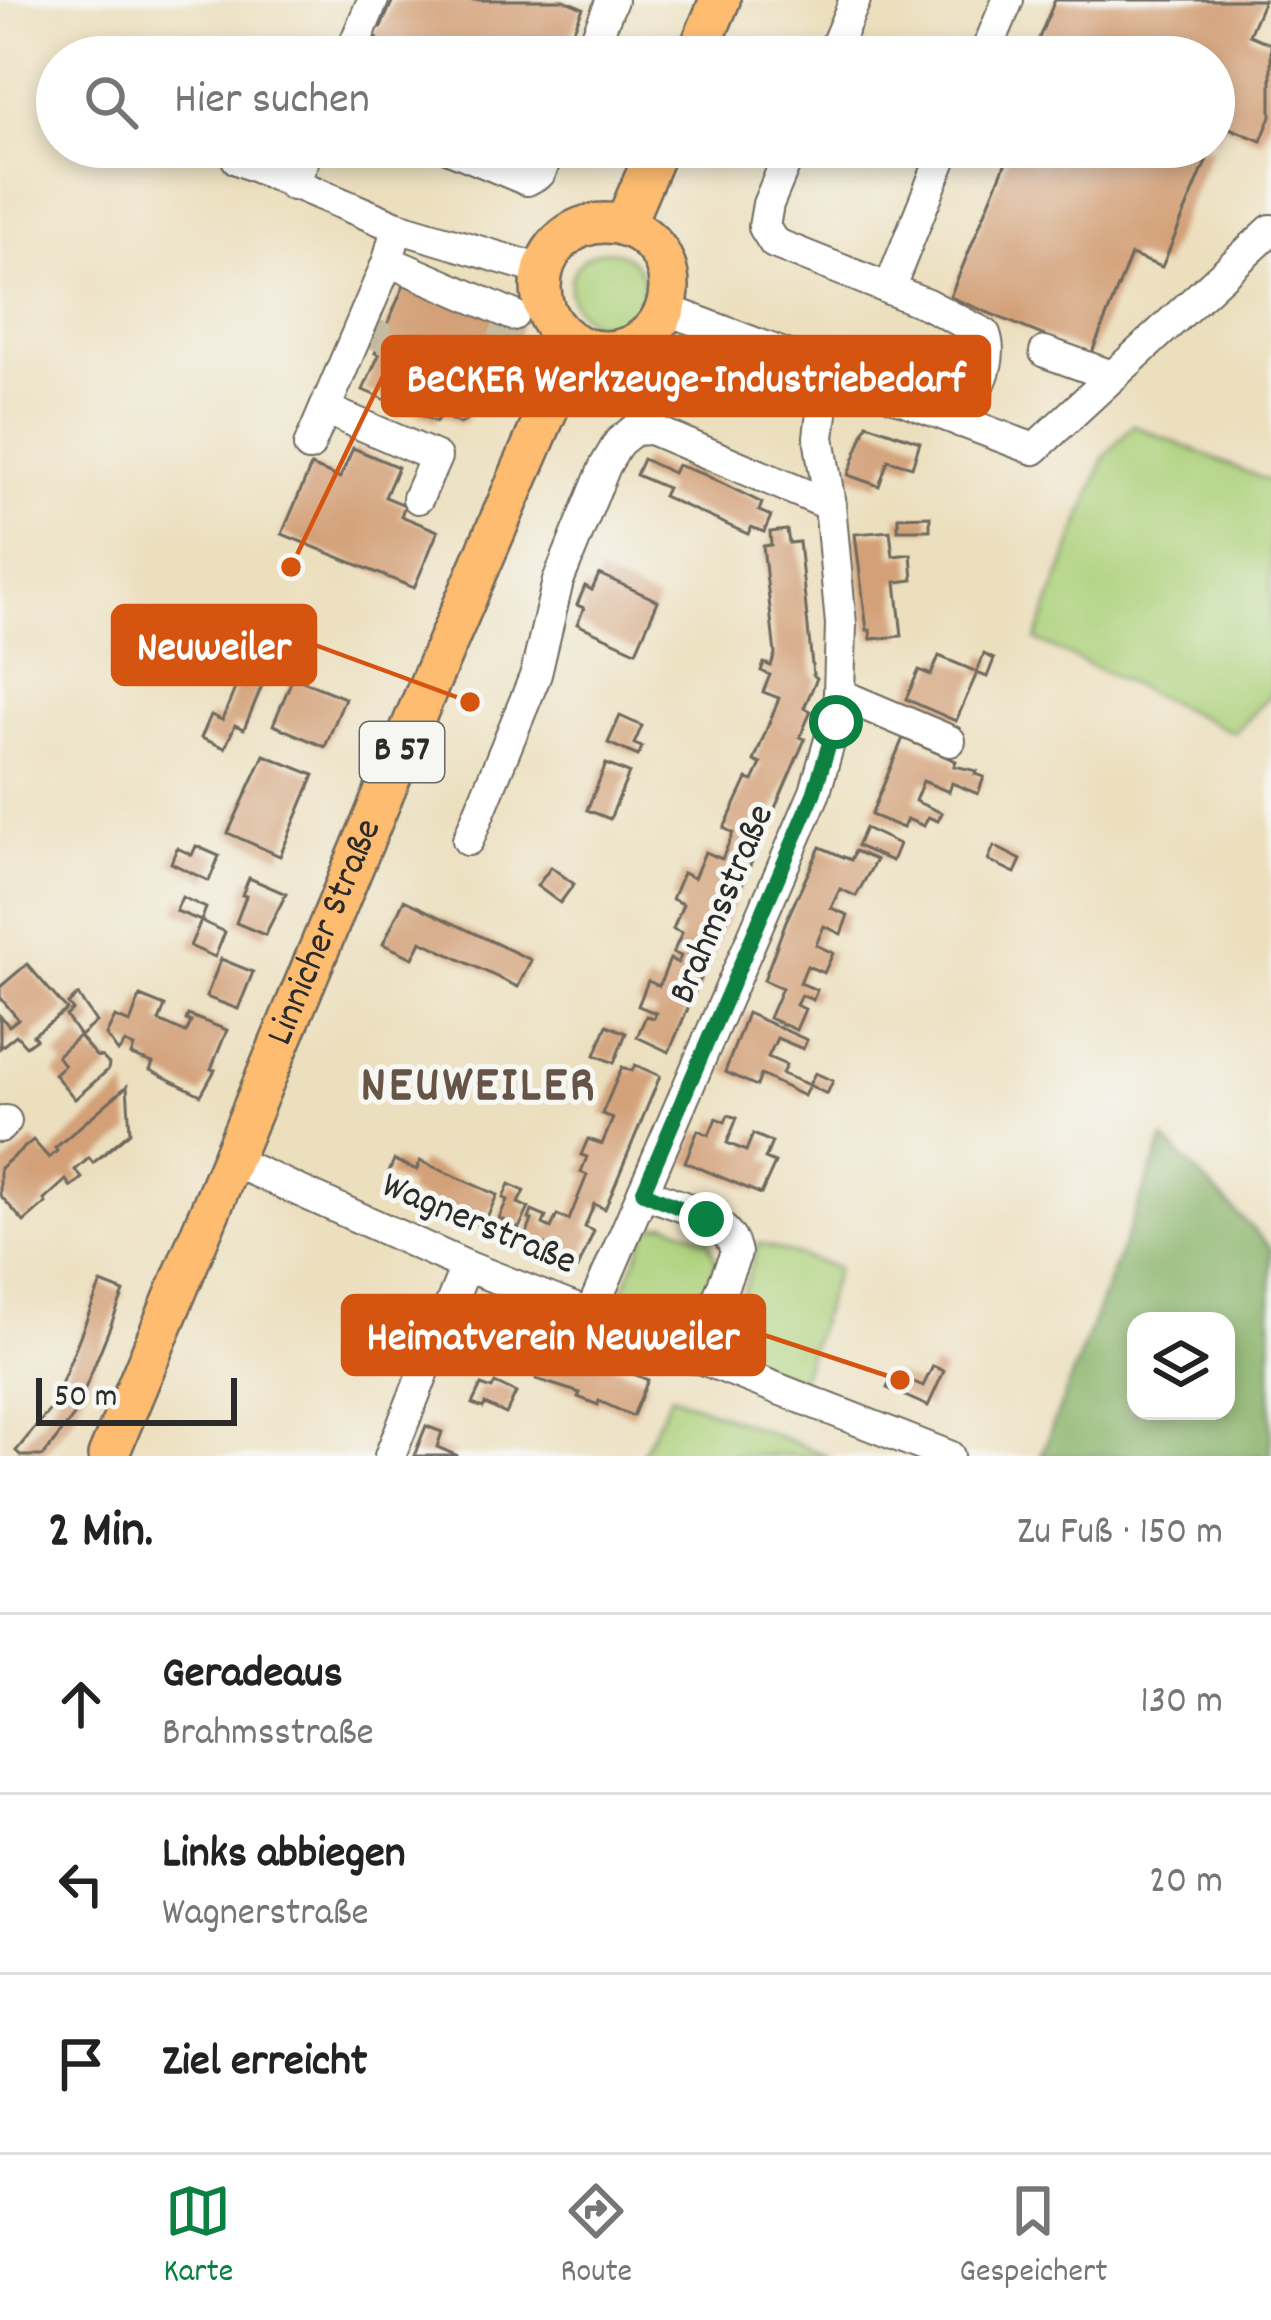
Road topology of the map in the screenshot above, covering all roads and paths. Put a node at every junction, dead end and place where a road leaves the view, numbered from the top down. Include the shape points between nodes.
1 (374, 0) edge
2 (612, 0) edge
3 (721, 0) edge
4 (855, 0) edge
5 (1008, 0) edge
6 (358, 36) edge
7 (597, 36) edge
8 (705, 36) edge
9 (840, 36) edge
10 (993, 36) edge
11 (257, 168) edge
12 (299, 168) edge
13 (497, 168) edge
14 (542, 168) edge
15 (649, 168) edge
16 (783, 168) edge
17 (938, 168) edge
18 (292, 184) junction
19 (625, 226) junction
20 (397, 227) junction
21 (1271, 230) edge
22 (388, 261) junction
23 (542, 270) junction
24 (889, 290) junction
25 (665, 309) junction
26 (513, 315) dead end
27 (575, 344) junction
28 (1046, 352) dead end
29 (836, 374) junction
30 (1112, 376) junction
31 (325, 409) junction
32 (962, 422) junction
33 (309, 446) dead end
34 (418, 498) dead end
35 (830, 506) junction
36 (839, 694) junction
37 (950, 741) dead end
38 (468, 840) dead end
39 (232, 1161) junction
40 (643, 1192) junction
41 (466, 1266) junction
42 (590, 1315) junction
43 (694, 1358) junction
44 (107, 1456) edge
45 (391, 1456) edge
46 (949, 1456) edge

1 - 6 street
2 - 7 street
3 - 8 main road
4 - 9 street
5 - 10 street
11 - 18 street
12 - 18 street
13 - 14 street via 526,180
15 - 19 main road
16 - 24 street via 764,227 774,243
17 - 24 street
18 - 20 street
19 - 23 main road via 584,226 565,236
19 - 25 main road via 657,250 666,268
20 - 22 street
20 - 23 street
21 - 30 street
22 - 26 street
22 - 31 street
23 - 27 main road via 546,313
24 - 32 street via 985,334 988,363
25 - 27 main road via 651,332 628,347
25 - 29 street
27 - 39 main road, Linnicher Straße / B 57
28 - 30 street
29 - 32 street
29 - 35 street, Brahmsstraße via 819,437
30 - 32 street via 1034,449
31 - 33 street
31 - 34 street via 436,457
35 - 36 street, Brahmsstraße via 842,624
35 - 38 street via 651,429 619,442 558,580 536,674
36 - 37 street
36 - 40 street, Brahmsstraße via 814,793
39 - 41 street, Wagnerstraße
39 - 44 main road, Linnicher Straße / B 57
40 - 42 street, Brahmsstraße
40 - 43 street via 724,1228 734,1241
41 - 42 street, Wagnerstraße
41 - 45 street
42 - 43 street, Wagnerstraße
43 - 46 street, Wagnerstraße

